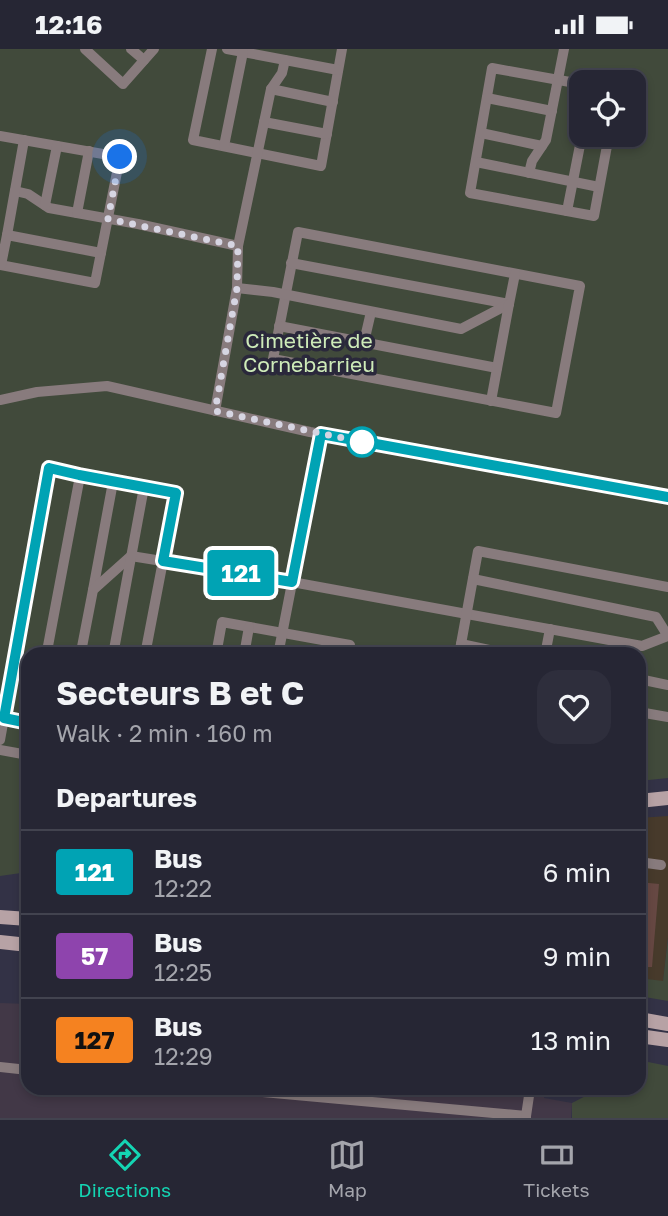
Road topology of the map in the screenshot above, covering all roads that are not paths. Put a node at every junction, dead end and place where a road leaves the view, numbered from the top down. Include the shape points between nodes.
1 (85, 49) edge
2 (131, 49) edge
3 (153, 49) edge
4 (212, 49) edge
5 (227, 49) edge
6 (342, 49) edge
7 (564, 49) edge
8 (243, 52) junction
9 (144, 60) junction
10 (285, 60) junction
11 (338, 71) junction
12 (558, 80) junction
13 (569, 82) edge
14 (271, 89) junction
15 (487, 98) junction
16 (333, 102) junction
17 (552, 111) junction
18 (264, 122) junction
19 (481, 133) junction
20 (327, 134) junction
21 (0, 136) edge
22 (24, 140) junction
23 (57, 146) junction
24 (224, 146) junction
25 (542, 146) junction
26 (580, 147) edge
27 (607, 147) edge
28 (89, 151) junction
29 (258, 153) junction
30 (476, 162) junction
31 (529, 173) junction
32 (573, 181) junction
33 (599, 187) junction
34 (15, 191) junction
35 (46, 205) junction
36 (567, 211) junction
37 (77, 213) junction
38 (108, 219) junction
39 (7, 235) junction
40 (238, 246) junction
41 (101, 253) junction
42 (292, 263) junction
43 (0, 265) edge
44 (515, 274) junction
45 (237, 288) junction
46 (285, 295) junction
47 (509, 304) junction
48 (371, 312) junction
49 (279, 326) junction
50 (364, 342) junction
51 (497, 368) junction
52 (0, 400) edge
53 (491, 401) junction
54 (215, 411) junction
55 (321, 434) junction
56 (79, 475) junction
57 (113, 482) junction
58 (144, 487) junction
59 (668, 497) edge
60 (131, 556) junction
61 (163, 561) junction
62 (473, 579) junction
63 (292, 582) junction
64 (668, 587) edge
65 (93, 590) junction
66 (467, 614) junction
67 (249, 627) junction
68 (550, 629) junction
69 (282, 633) junction
70 (48, 647) edge
71 (82, 647) edge
72 (114, 647) edge
73 (147, 647) edge
74 (217, 647) edge
75 (245, 647) edge
76 (279, 647) edge
77 (350, 647) edge
78 (460, 647) edge
79 (547, 647) edge
80 (646, 680) edge
81 (668, 685) edge
82 (646, 713) edge
83 (668, 717) edge
84 (4, 718) junction
85 (21, 722) edge
86 (0, 740) edge
87 (0, 750) edge
88 (21, 754) edge
89 (668, 798) edge
90 (646, 800) edge
91 (646, 863) edge
92 (661, 865) dead end
93 (0, 917) edge
94 (21, 918) edge
95 (0, 942) edge
96 (21, 944) edge
97 (646, 1020) edge
98 (668, 1024) edge
99 (646, 1037) edge
100 (668, 1040) edge
101 (0, 1067) edge
102 (21, 1069) edge
103 (293, 1095) edge
104 (529, 1095) edge
105 (526, 1117) edge

1 - 9 lane via 123,84
2 - 9 lane
3 - 9 lane
4 - 24 lane via 193,140
5 - 8 lane
6 - 11 lane
7 - 12 lane
8 - 10 lane
8 - 24 lane
10 - 11 lane
10 - 14 lane
11 - 16 lane
12 - 13 lane
12 - 15 lane via 492,68
12 - 17 lane
14 - 16 lane
14 - 18 lane
15 - 17 lane
15 - 19 lane
16 - 20 lane
17 - 25 lane
18 - 20 lane
18 - 29 lane
19 - 25 lane
19 - 30 lane
20 - 29 lane via 321,166
21 - 22 lane
22 - 23 lane
22 - 34 lane
23 - 28 lane
23 - 35 lane
24 - 29 lane
25 - 31 lane
26 - 32 lane
27 - 33 lane
28 - 37 lane
28 - 38 lane via 120,157
29 - 40 lane
30 - 31 lane
30 - 36 lane via 470,193
31 - 32 lane
32 - 33 lane
32 - 36 lane
33 - 36 lane via 594,216
34 - 35 lane
34 - 39 lane
35 - 37 lane
37 - 38 lane
38 - 40 lane
38 - 41 lane
39 - 41 lane
39 - 43 lane
40 - 45 lane
41 - 43 lane via 95,283
42 - 44 lane via 298,232
42 - 46 lane
42 - 47 lane
44 - 47 lane
44 - 53 lane via 580,286 568,350 556,413
45 - 46 lane
45 - 54 lane
46 - 48 lane
46 - 49 lane
47 - 48 lane via 461,329
47 - 51 lane
48 - 50 lane
49 - 50 lane
49 - 53 lane via 273,359
50 - 51 lane
51 - 53 lane
52 - 54 lane via 107,386
54 - 55 lane
55 - 59 lane
55 - 63 lane
56 - 57 lane
56 - 70 lane
56 - 84 lane via 49,468
57 - 58 lane
57 - 65 lane
58 - 60 lane
58 - 61 lane via 176,493
60 - 61 lane
60 - 65 lane
60 - 72 lane
61 - 63 lane
61 - 73 lane
62 - 64 lane via 478,551
62 - 66 lane
62 - 68 lane via 656,617 668,636 642,646
63 - 66 lane
63 - 69 lane
65 - 71 lane
66 - 68 lane
66 - 78 lane
67 - 69 lane
67 - 74 lane via 222,622
67 - 75 lane
68 - 79 lane
69 - 76 lane
69 - 77 lane
80 - 81 lane
82 - 83 lane
84 - 85 lane
84 - 86 lane
87 - 88 lane
89 - 90 main road
91 - 92 lane
93 - 94 main road
95 - 96 main road
97 - 98 main road
99 - 100 main road
101 - 102 lane
103 - 105 lane
104 - 105 lane

